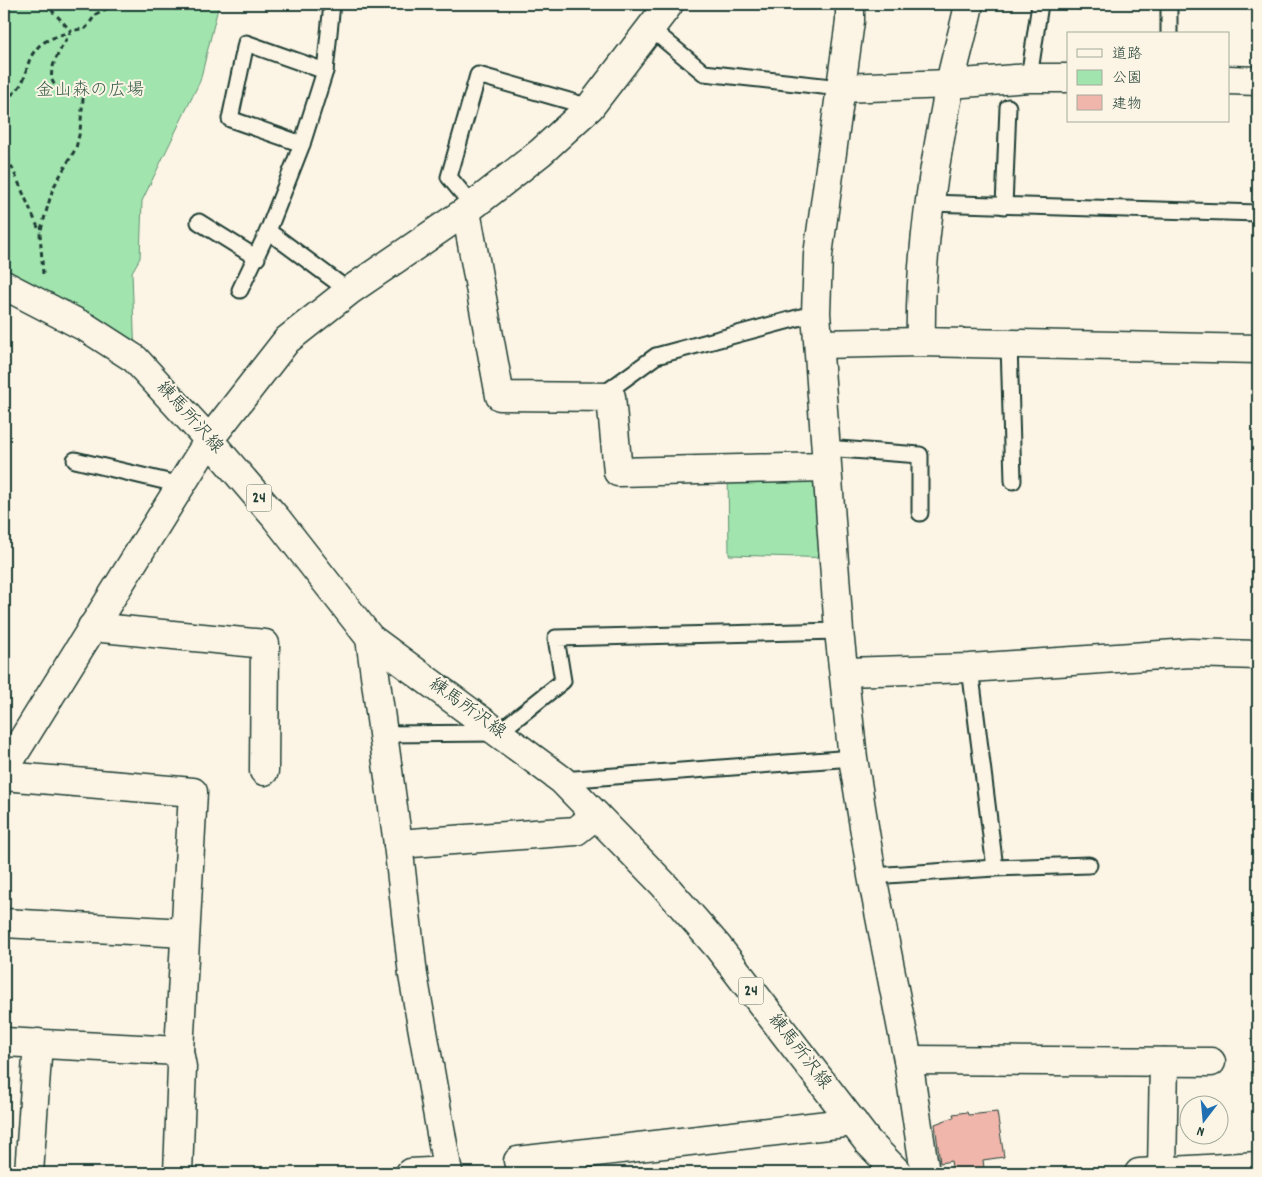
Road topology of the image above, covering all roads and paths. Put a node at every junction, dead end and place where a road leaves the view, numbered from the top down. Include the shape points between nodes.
1 (46, 4) edge
2 (116, 4) edge
3 (332, 4) edge
4 (670, 4) edge
5 (850, 4) edge
6 (970, 4) edge
7 (1040, 4) edge
8 (1169, 4) edge
9 (650, 28) junction
10 (71, 31) junction
11 (1169, 32) edge
12 (325, 71) junction
13 (1029, 78) junction
14 (1067, 78) edge
15 (1230, 80) edge
16 (1258, 81) edge
17 (950, 84) junction
18 (841, 88) junction
19 (4, 100) edge
20 (1008, 106) dead end
21 (590, 107) junction
22 (302, 144) junction
23 (4, 149) edge
24 (929, 203) junction
25 (1004, 206) junction
26 (470, 209) junction
27 (1258, 213) edge
28 (199, 222) dead end
29 (268, 230) junction
30 (40, 233) junction
31 (257, 258) junction
32 (4, 284) edge
33 (240, 290) dead end
34 (349, 291) junction
35 (44, 305) junction
36 (816, 313) junction
37 (921, 342) junction
38 (819, 344) junction
39 (1009, 344) junction
40 (1258, 349) edge
41 (600, 397) junction
42 (209, 440) junction
43 (826, 457) junction
44 (75, 460) dead end
45 (1013, 481) dead end
46 (181, 485) junction
47 (920, 513) dead end
48 (92, 627) junction
49 (839, 630) junction
50 (370, 638) junction
51 (1258, 655) edge
52 (970, 668) junction
53 (846, 672) junction
54 (498, 733) junction
55 (384, 734) junction
56 (853, 758) junction
57 (4, 770) edge
58 (264, 771) dead end
59 (4, 776) edge
60 (562, 780) junction
61 (596, 816) junction
62 (398, 844) junction
63 (1089, 865) dead end
64 (995, 868) junction
65 (872, 876) junction
66 (4, 923) edge
67 (185, 933) junction
68 (4, 1042) edge
69 (38, 1042) junction
70 (179, 1051) junction
71 (908, 1060) junction
72 (1164, 1062) junction
73 (1211, 1062) dead end
74 (853, 1122) junction
75 (518, 1161) dead end
76 (1258, 1166) edge
77 (448, 1172) edge
78 (1151, 1172) edge
79 (29, 1173) edge
80 (178, 1173) edge
81 (410, 1173) edge
82 (898, 1173) edge
83 (925, 1173) edge

1 - 10 path
2 - 10 path via 96,14 86,28
3 - 12 lane
4 - 9 street
5 - 18 street
6 - 17 street
7 - 13 lane
8 - 11 lane
9 - 18 lane via 704,73
9 - 21 street
10 - 19 path via 40,45 29,60 25,81
10 - 30 path via 54,62 51,79 83,99 80,131 76,148 53,188
12 - 22 lane
12 - 22 lane via 246,43 230,119
13 - 14 street
13 - 17 street
15 - 16 street
17 - 18 street
17 - 24 street
18 - 36 street via 818,255
20 - 25 lane
21 - 26 street
21 - 26 lane via 478,75 450,178
22 - 29 lane
23 - 30 path
24 - 25 lane
24 - 37 street via 920,292
25 - 27 lane
26 - 34 street
26 - 41 street via 500,396
28 - 31 lane
29 - 31 lane
29 - 34 lane
30 - 35 path
31 - 33 lane
32 - 35 street, 練馬所沢線 / 24
34 - 42 street via 286,340
35 - 42 street, 練馬所沢線 / 24 via 88,328 135,359
36 - 38 street
36 - 41 lane via 656,356
37 - 38 street
37 - 39 street
38 - 43 street
39 - 40 street
39 - 45 lane
41 - 43 street via 611,397 618,472
42 - 46 street
42 - 50 street, 練馬所沢線 / 24 via 276,518
43 - 47 lane via 920,455
43 - 49 street
44 - 46 lane
46 - 48 street
48 - 57 street
48 - 58 street via 265,644
49 - 53 street
49 - 54 lane via 556,638 563,681
50 - 54 street, 練馬所沢線 / 24
50 - 55 street
51 - 52 street via 1190,653
52 - 53 street
52 - 64 lane
53 - 56 street
54 - 55 lane
54 - 60 street, 練馬所沢線 / 24
55 - 62 street
56 - 60 lane
56 - 65 street
59 - 67 street via 193,792
60 - 61 street, 練馬所沢線 / 24
61 - 62 street via 576,832
61 - 74 street, 練馬所沢線 / 24 via 664,885 718,948
62 - 77 street via 413,975
63 - 64 lane
64 - 65 lane
65 - 71 street
66 - 67 street
67 - 70 street
68 - 69 street
69 - 70 street
69 - 79 street
70 - 80 street via 182,1067
71 - 72 street
71 - 83 street
72 - 73 street
72 - 78 street
74 - 75 street
74 - 82 street, 練馬所沢線 / 24
76 - 78 street
77 - 81 street

